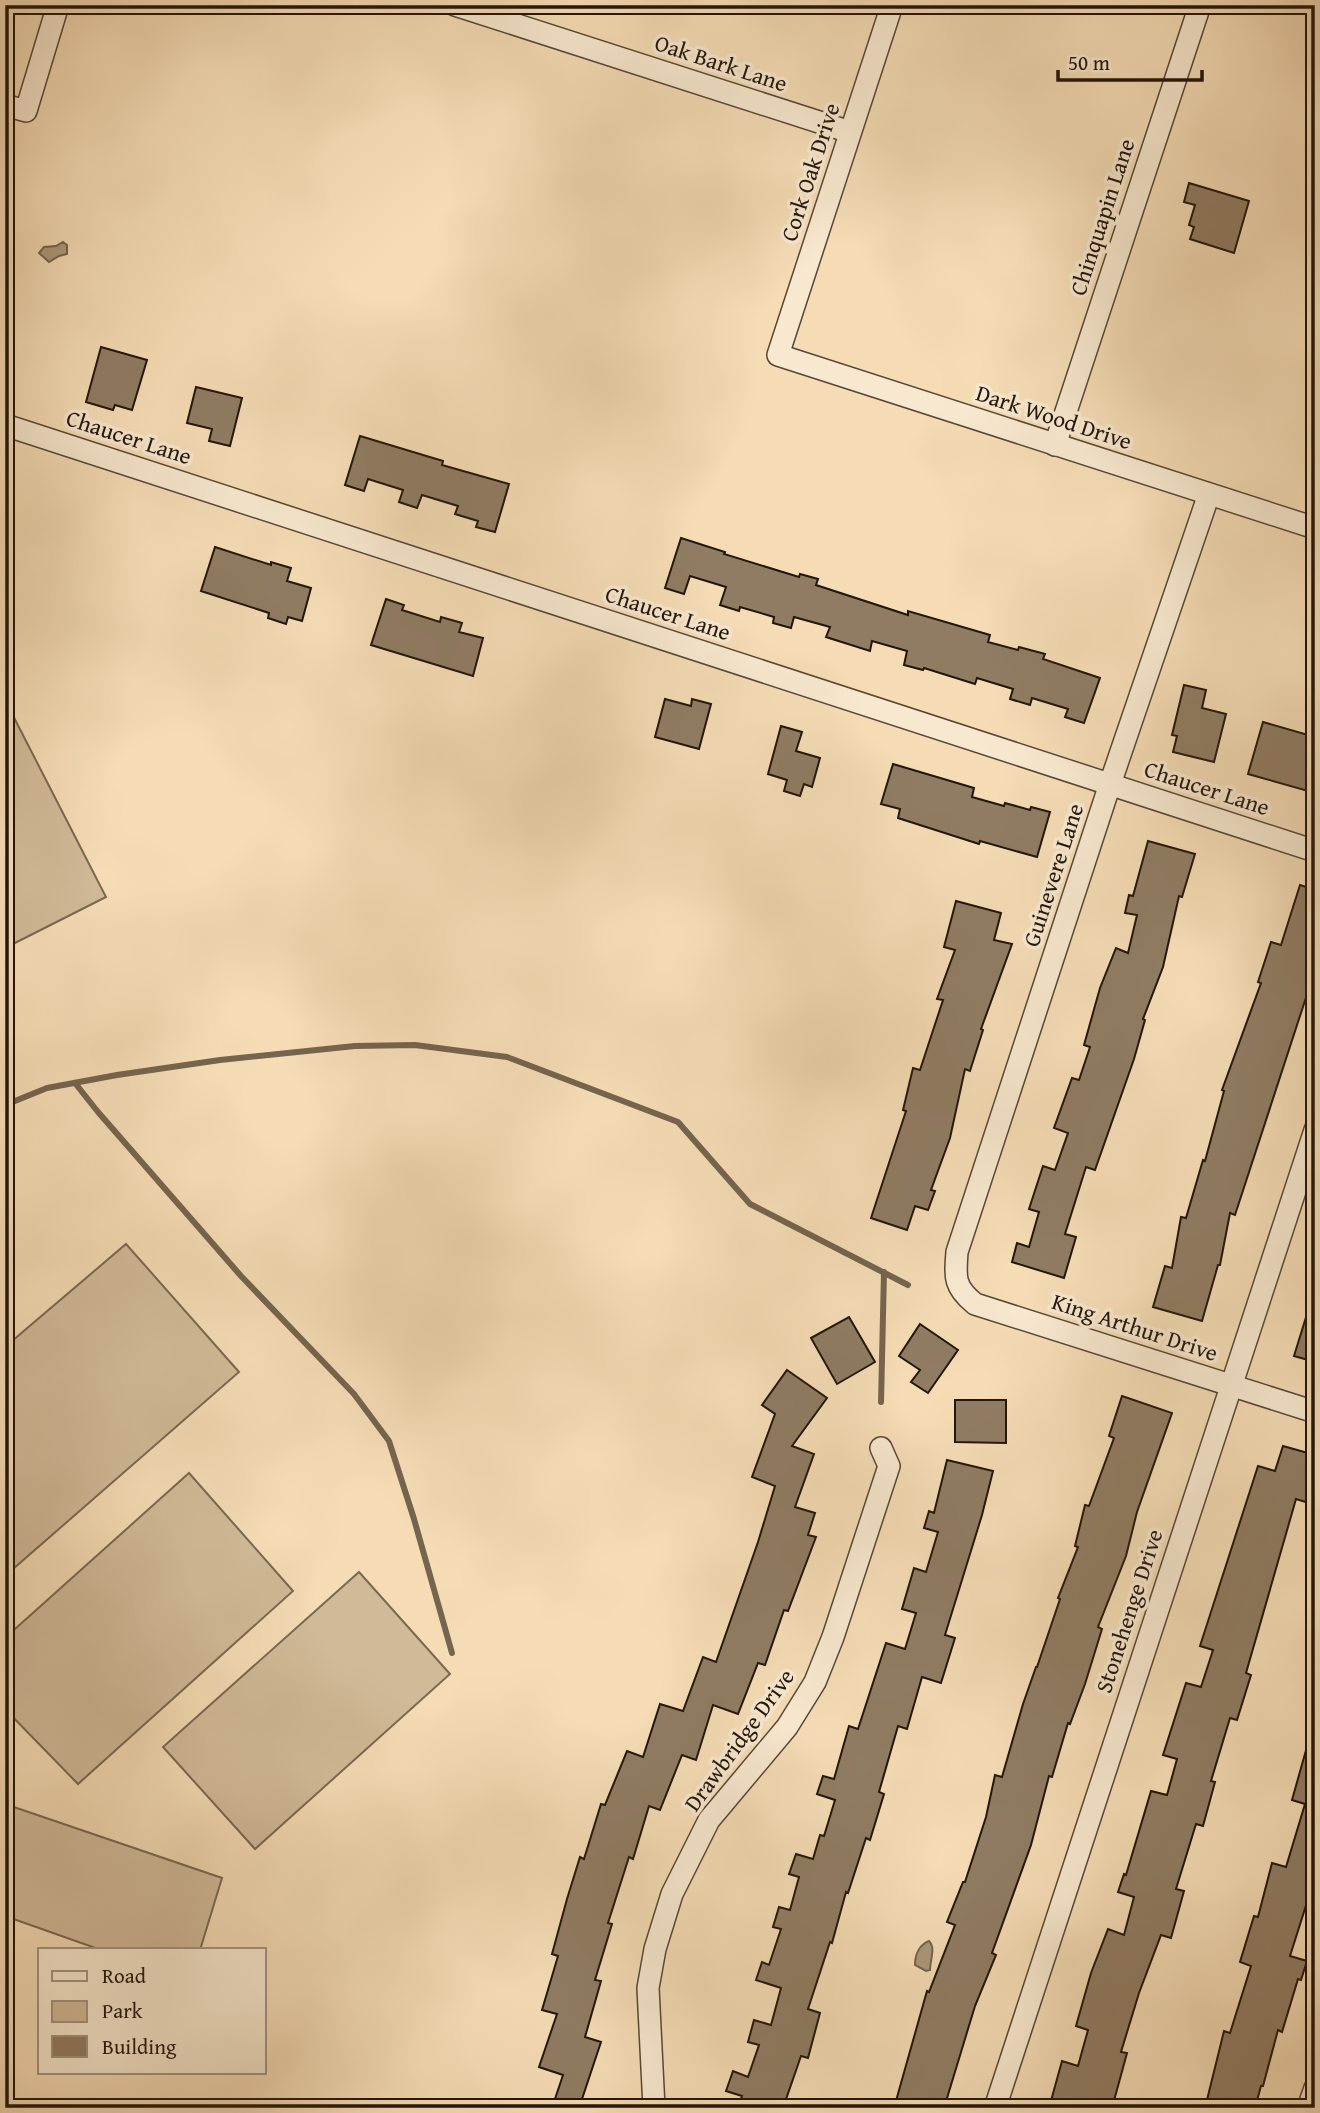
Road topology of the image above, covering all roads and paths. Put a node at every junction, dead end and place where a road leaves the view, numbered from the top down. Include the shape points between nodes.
1 (58, 5) edge
2 (455, 5) edge
3 (892, 5) edge
4 (1200, 5) edge
5 (5, 105) edge
6 (850, 132) junction
7 (778, 355) joint
8 (5, 425) edge
9 (1055, 444) junction
10 (1209, 494) junction
11 (1315, 528) edge
12 (1110, 784) junction
13 (1315, 851) edge
14 (1315, 1130) edge
15 (955, 1274) joint
16 (1231, 1385) junction
17 (1315, 1412) edge
18 (880, 1448) dead end
19 (1315, 2088) edge
20 (654, 2108) edge
21 (995, 2108) edge
22 (1308, 2108) edge

1 - 5 street via 26,111
2 - 6 street, Oak Bark Lane
3 - 6 street, Cork Oak Drive
4 - 9 street, Chinquapin Lane
6 - 7 street, Cork Oak Drive
7 - 9 street, Dark Wood Drive
8 - 12 street, Chaucer Lane
9 - 10 street, Dark Wood Drive
10 - 11 street, Dark Wood Drive
10 - 12 street, Guinevere Lane
12 - 13 street, Chaucer Lane
12 - 15 street, Guinevere Lane via 957,1252
14 - 16 street, Stonehenge Drive
15 - 16 street, King Arthur Drive via 961,1293 975,1304
16 - 17 street, King Arthur Drive
16 - 21 street, Stonehenge Drive
18 - 20 street, Drawbridge Drive via 889,1466 815,1682 787,1727 709,1821 672,1894 648,1988
19 - 22 street

